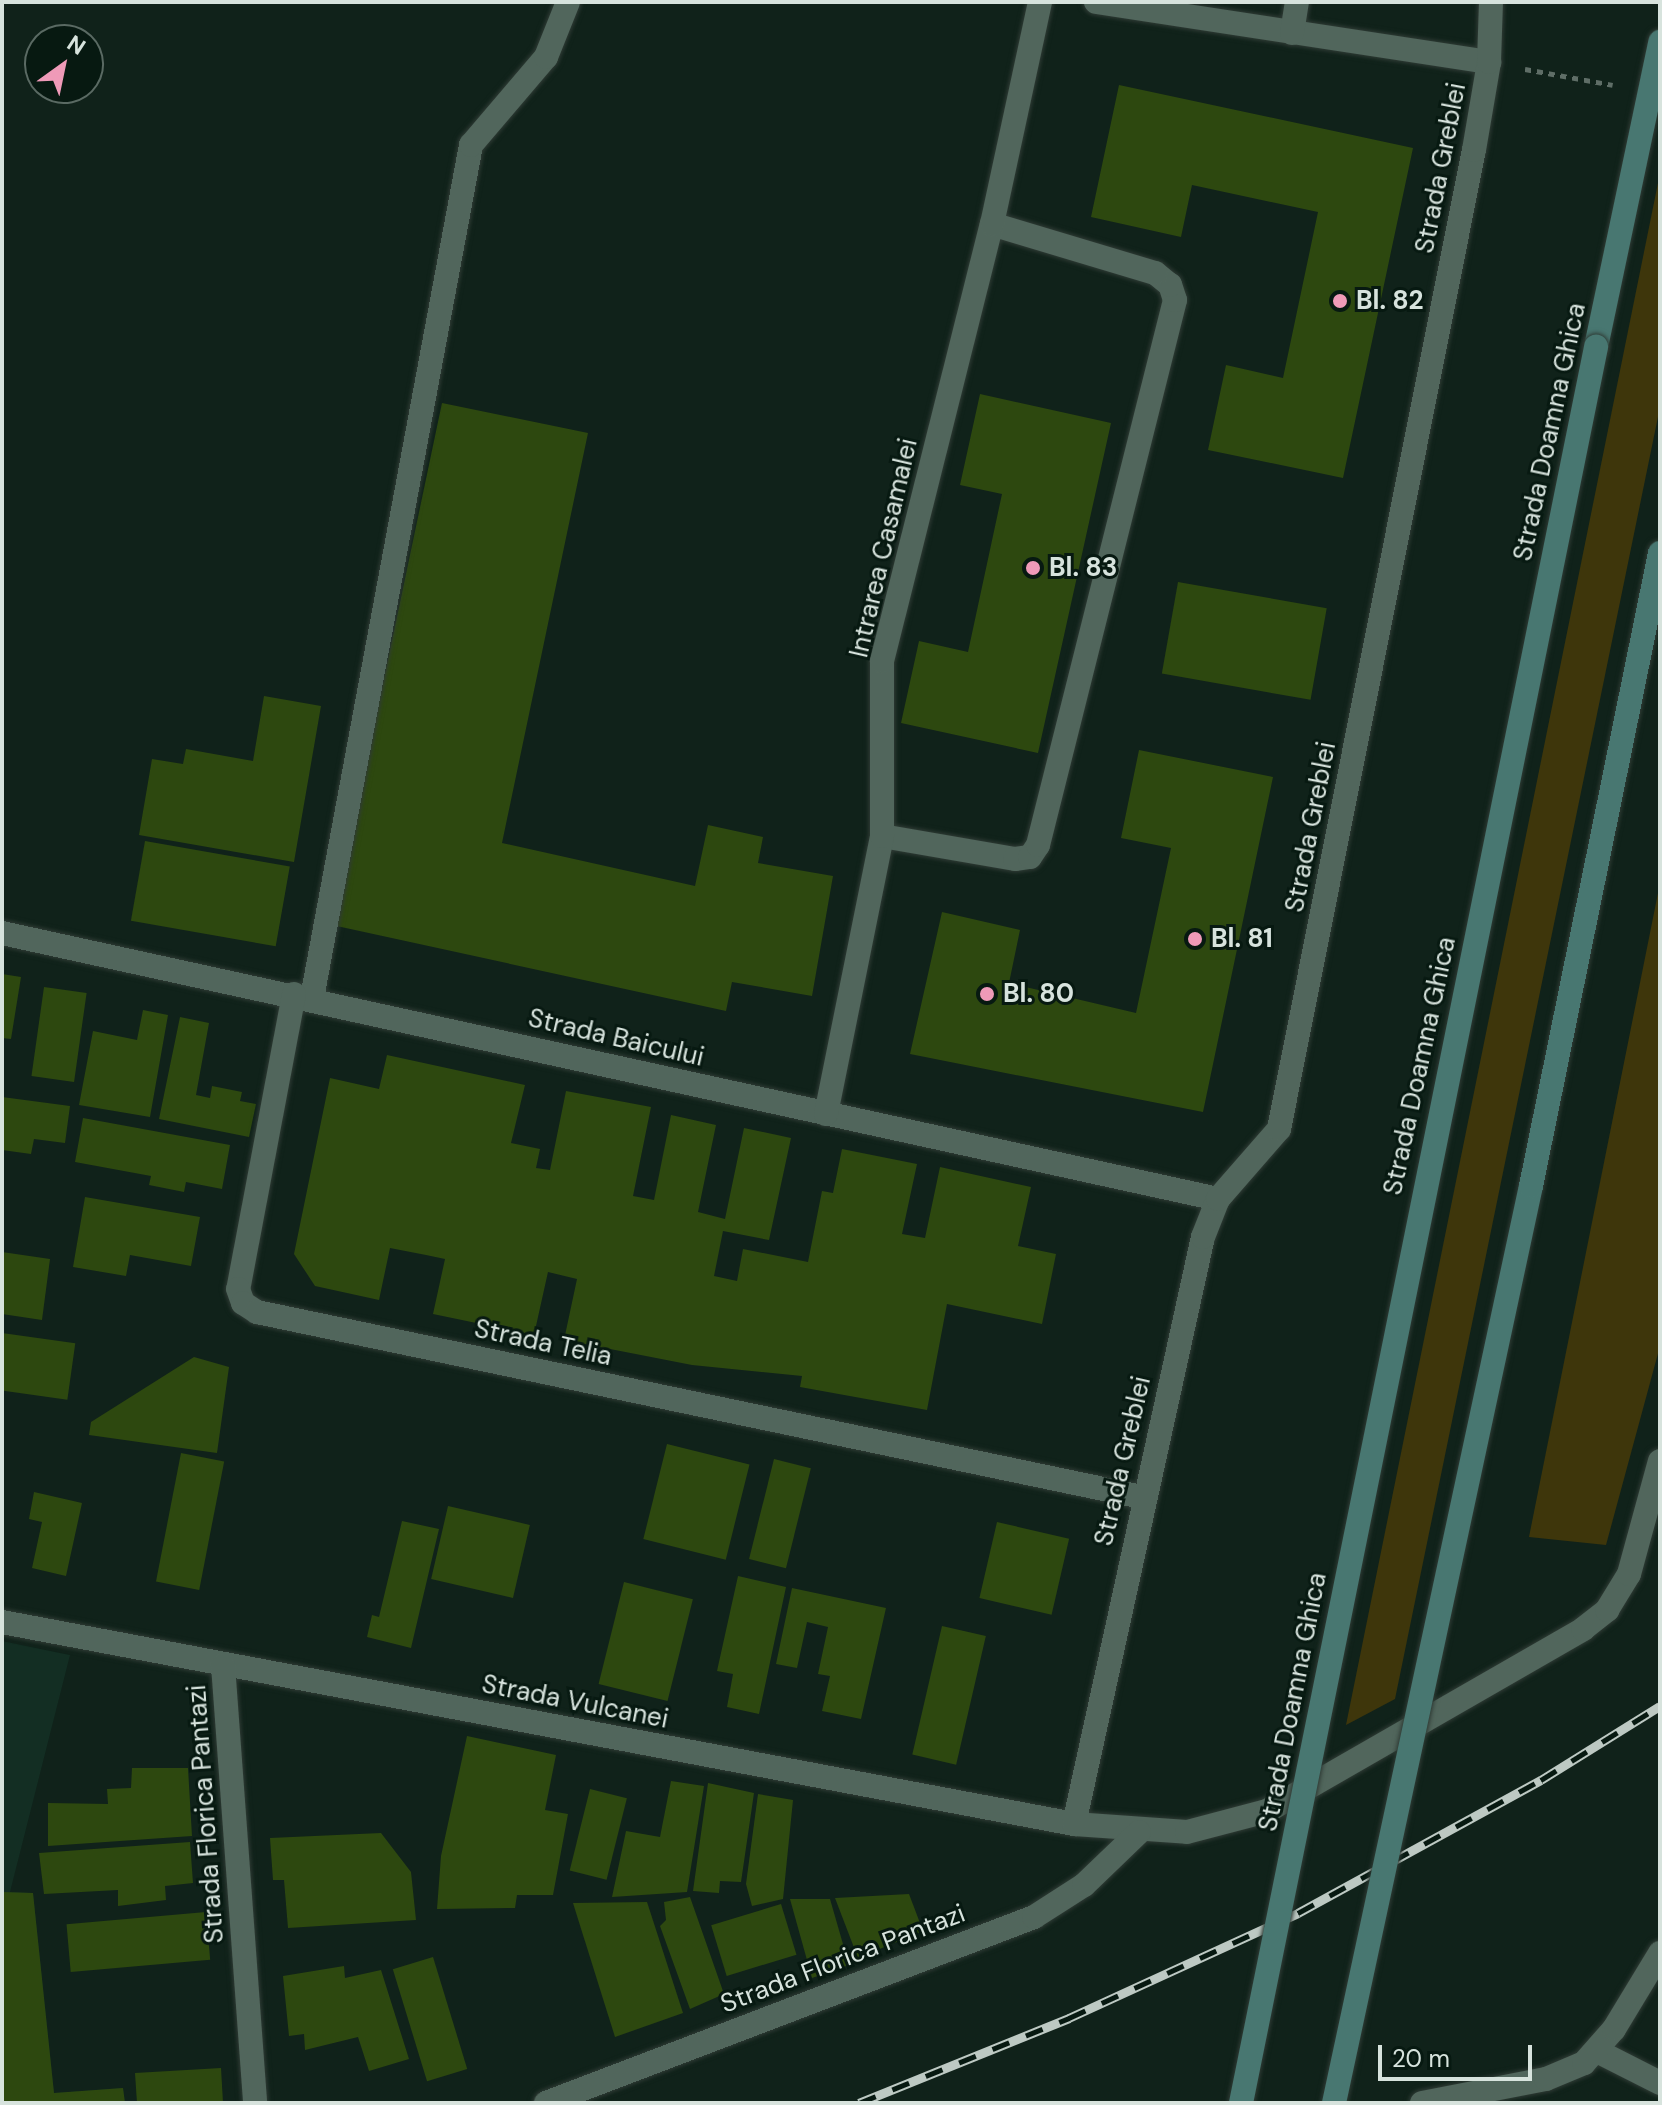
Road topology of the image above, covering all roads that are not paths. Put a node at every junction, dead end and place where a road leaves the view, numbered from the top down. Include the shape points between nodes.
1 (568, 2) edge
2 (1040, 2) edge
3 (1096, 2) edge
4 (1297, 2) edge
5 (1491, 2) edge
6 (1292, 33) junction
7 (1660, 42) edge
8 (1489, 62) junction
9 (992, 224) junction
10 (1660, 553) edge
11 (882, 836) junction
12 (2, 933) edge
13 (303, 996) junction
14 (826, 1114) junction
15 (1218, 1199) junction
16 (1660, 1461) edge
17 (1142, 1497) junction
18 (2, 1622) edge
19 (223, 1665) junction
20 (1074, 1824) junction
21 (1139, 1832) junction
22 (1660, 1953) edge
23 (1597, 2051) junction
24 (1660, 2083) edge
25 (255, 2103) edge
26 (546, 2103) edge
27 (1241, 2103) edge
28 (1334, 2103) edge
29 (1422, 2103) edge

1 - 13 street via 546,57 471,145
2 - 9 street, Intrarea Casamalei
3 - 6 street
4 - 6 street
5 - 8 street, Strada Greblei
6 - 8 street
7 - 27 main road, Strada Doamna Ghica, bridge
8 - 15 street, Strada Greblei via 1279,1129
9 - 11 street, Intrarea Casamalei via 882,661
9 - 11 street via 1155,273 1170,285 1175,300 1038,845 1030,857 1015,859
10 - 28 main road, bridge via 1531,1186
11 - 14 street, Intrarea Casamalei
12 - 13 street, Strada Baicului
13 - 14 street, Strada Baicului
13 - 17 street, Strada Telia via 238,1289 243,1303 257,1312
14 - 15 street, Strada Baicului
15 - 17 street, Strada Greblei via 1203,1237
16 - 21 street, Strada Vulcanei via 1629,1574 1607,1610 1583,1629 1267,1811 1187,1832
17 - 20 street, Strada Greblei
18 - 19 street, Strada Vulcanei
19 - 20 street, Strada Vulcanei
19 - 25 street, Strada Florica Pantazi
20 - 21 street, Strada Vulcanei
21 - 26 street, Strada Florica Pantazi via 1084,1885 1034,1917
22 - 23 street
23 - 24 street
23 - 29 street via 1584,2063 1546,2079

